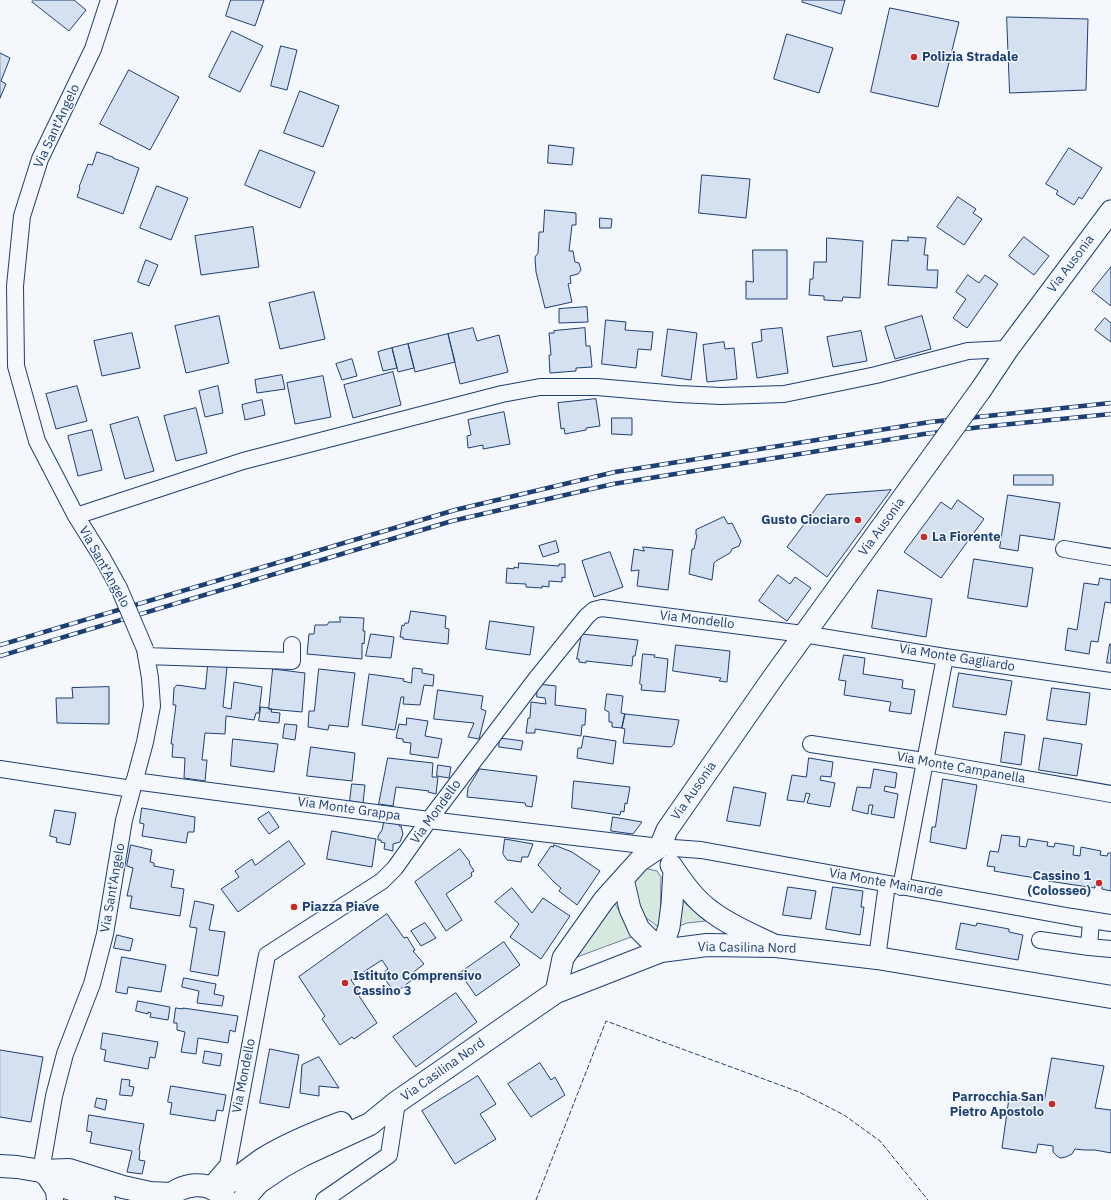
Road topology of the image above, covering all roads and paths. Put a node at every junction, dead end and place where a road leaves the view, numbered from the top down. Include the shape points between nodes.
1 (109, 0) edge
2 (1111, 211) edge
3 (1008, 349) junction
4 (76, 516) junction
5 (1064, 549) dead end
6 (1111, 557) edge
7 (804, 634) junction
8 (292, 645) dead end
9 (145, 652) junction
10 (945, 657) junction
11 (1111, 681) edge
12 (811, 744) dead end
13 (924, 762) junction
14 (0, 769) edge
15 (133, 785) junction
16 (1111, 794) edge
17 (429, 820) junction
18 (660, 847) junction
19 (674, 870) junction
20 (623, 878) junction
21 (894, 885) junction
22 (1091, 920) junction
23 (1111, 923) edge
24 (1040, 940) dead end
25 (776, 946) junction
26 (1090, 947) junction
27 (1111, 949) edge
28 (661, 951) junction
29 (877, 958) junction
30 (556, 992) junction
31 (1111, 997) edge
32 (397, 1102) junction
33 (0, 1166) edge
34 (41, 1171) junction
35 (216, 1192) edge
36 (168, 1197) edge
37 (55, 1200) edge
38 (104, 1200) edge
39 (243, 1200) edge
40 (324, 1200) edge

1 - 4 street, Via Sant'Angelo via 93,50 40,159 22,216 15,286 16,366 37,442
2 - 3 street, Via Ausonia
3 - 4 street via 968,351 876,375 784,394 721,396 596,387 540,387 517,391 243,460
3 - 7 street, Via Ausonia, bridge
4 - 9 street, Via Sant'Angelo, bridge via 119,588
5 - 6 street
7 - 10 street, Via Monte Gagliardo
7 - 17 street, Via Mondello via 602,608 594,610 536,679
7 - 18 street, Via Ausonia via 667,830
8 - 9 street via 292,661
9 - 15 street, Via Sant'Angelo via 152,706
10 - 11 street, Via Monte Gagliardo
10 - 13 street
12 - 13 street, Via Monte Campanella
13 - 16 street, Via Monte Campanella
13 - 21 street
14 - 15 street, Via Monte Grappa
15 - 17 street, Via Monte Grappa
15 - 34 street, Via Sant'Angelo via 124,820 105,934 92,984 63,1061
17 - 18 street, Via Monte Grappa
17 - 35 street, Via Mondello via 396,868 382,881 267,955 228,1165
18 - 19 street
18 - 20 street via 639,861
18 - 21 street, Via Monte Mainarde via 701,850
19 - 25 street via 691,894 710,911
19 - 28 street via 669,927
20 - 28 street via 630,908 639,928
20 - 30 street via 563,958
21 - 22 street, Via Monte Mainarde
21 - 29 street
22 - 23 street, Via Monte Mainarde
22 - 26 street
24 - 26 street
25 - 28 main road, Via Casilina Nord via 707,945
25 - 29 main road, Via Casilina Nord
26 - 27 street
28 - 30 main road, Via Casilina Nord
29 - 31 main road, Via Casilina Nord
30 - 32 main road, Via Casilina Nord
32 - 35 main road, Via Casilina Nord via 298,1140 264,1159
32 - 39 main road, Via Casilina Nord via 370,1124 283,1166 259,1182
32 - 40 street via 389,1155
33 - 34 main road
34 - 36 main road via 69,1170 130,1189
34 - 37 street via 54,1190
34 - 38 main road via 65,1187
35 - 36 main road via 199,1185 189,1186 180,1188

